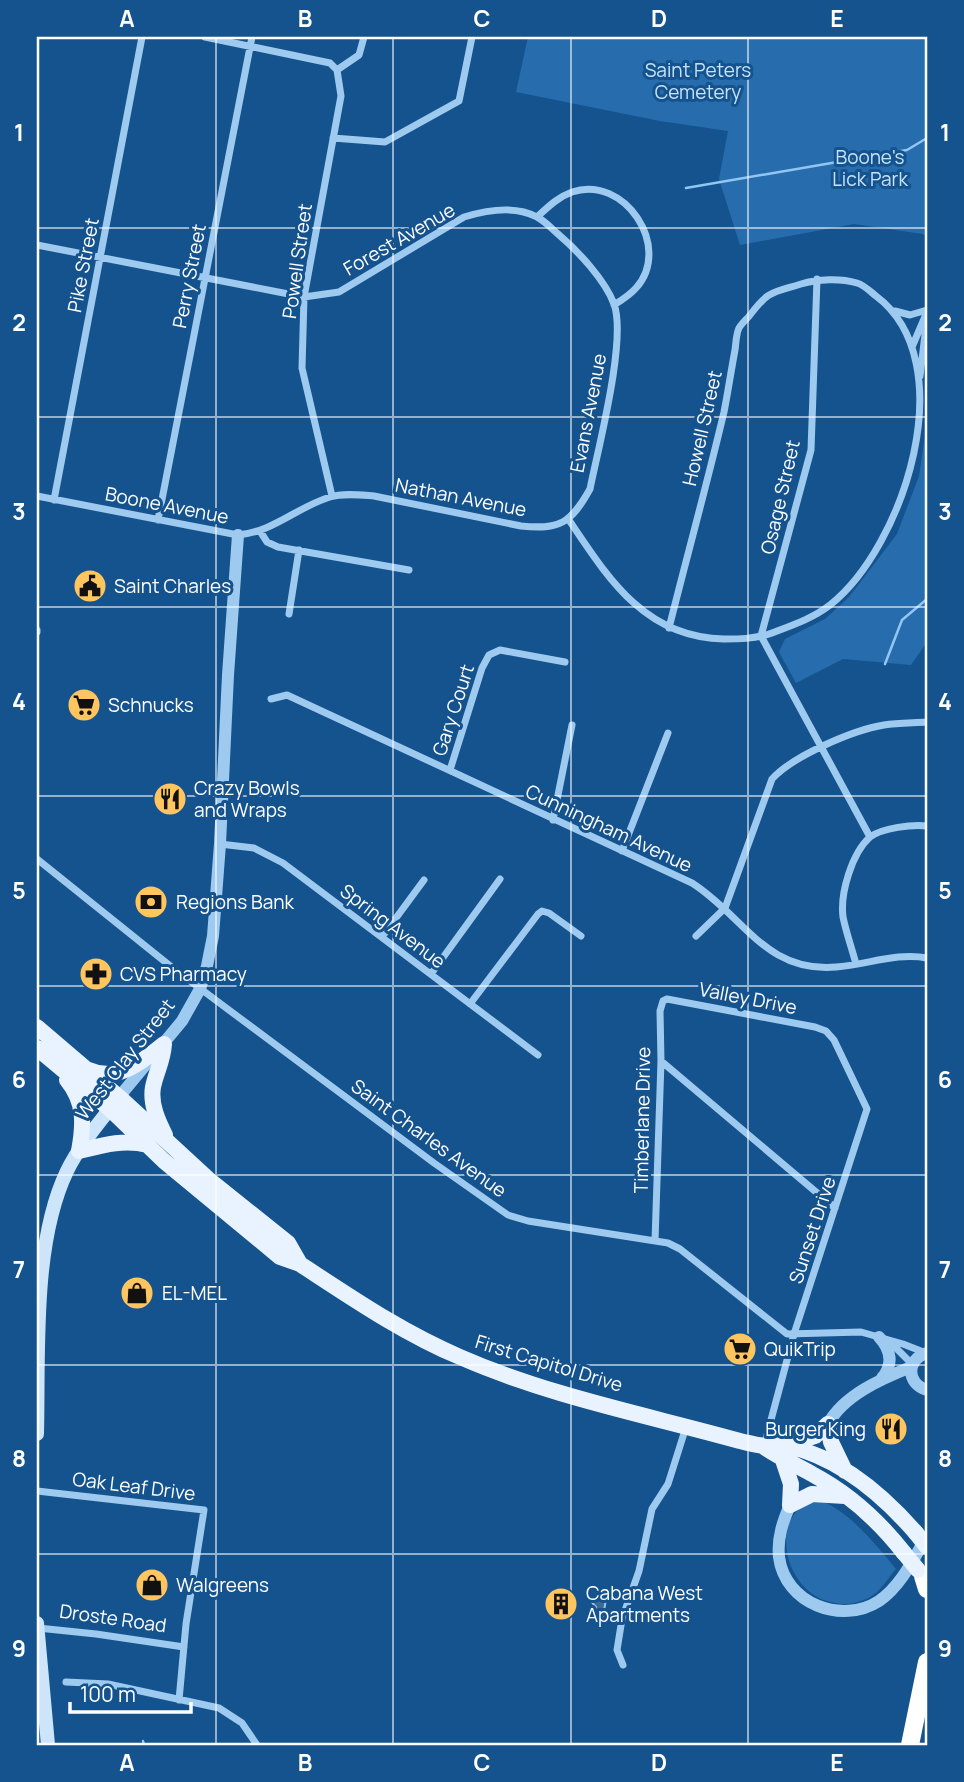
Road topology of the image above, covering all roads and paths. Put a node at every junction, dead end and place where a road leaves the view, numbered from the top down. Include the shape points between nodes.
1 (142, 37) edge
2 (205, 37) edge
3 (364, 37) edge
4 (472, 37) edge
5 (251, 41) edge
6 (337, 70) junction
7 (333, 138) junction
8 (537, 217) junction
9 (37, 245) edge
10 (100, 257) junction
11 (205, 277) junction
12 (817, 279) junction
13 (304, 297) junction
14 (614, 304) junction
15 (891, 308) junction
16 (927, 311) edge
17 (927, 318) edge
18 (912, 348) junction
19 (919, 383) junction
20 (37, 496) edge
21 (332, 496) junction
22 (54, 499) junction
23 (158, 520) junction
24 (569, 520) junction
25 (260, 531) junction
26 (238, 535) junction
27 (299, 550) junction
28 (409, 570) dead end
29 (289, 614) dead end
30 (669, 628) junction
31 (761, 636) junction
32 (565, 662) dead end
33 (271, 699) dead end
34 (927, 722) edge
35 (572, 725) dead end
36 (668, 733) dead end
37 (820, 747) junction
38 (450, 770) junction
39 (553, 820) junction
40 (927, 826) edge
41 (870, 837) junction
42 (220, 844) junction
43 (622, 852) junction
44 (37, 859) edge
45 (500, 879) dead end
46 (424, 880) dead end
47 (725, 908) junction
48 (581, 936) dead end
49 (696, 936) dead end
50 (382, 937) junction
51 (927, 958) edge
52 (856, 964) junction
53 (431, 974) junction
54 (200, 989) junction
55 (663, 1000) joint
56 (470, 1004) junction
57 (37, 1027) edge
58 (826, 1031) joint
59 (164, 1044) junction
60 (41, 1051) edge
61 (538, 1055) dead end
62 (661, 1061) junction
63 (88, 1070) junction
64 (114, 1103) junction
65 (148, 1145) junction
66 (172, 1146) junction
67 (79, 1151) junction
68 (835, 1208) junction
69 (655, 1241) junction
70 (300, 1264) junction
71 (794, 1334) junction
72 (884, 1338) junction
73 (927, 1353) edge
74 (911, 1366) junction
75 (877, 1383) junction
76 (923, 1389) edge
77 (828, 1424) junction
78 (686, 1426) junction
79 (37, 1434) edge
80 (764, 1447) junction
81 (784, 1452) junction
82 (845, 1471) junction
83 (37, 1491) edge
84 (847, 1496) junction
85 (790, 1504) junction
86 (922, 1535) edge
87 (927, 1547) edge
88 (924, 1579) edge
89 (37, 1623) edge
90 (37, 1628) edge
91 (184, 1647) junction
92 (927, 1662) edge
93 (623, 1665) dead end
94 (66, 1682) dead end
95 (179, 1700) junction
96 (927, 1700) edge
97 (915, 1726) junction
98 (48, 1745) edge
99 (257, 1745) edge
100 (910, 1745) edge

1 - 10 street, Pike Street
2 - 5 street
3 - 6 street via 359,55
4 - 7 street via 459,101 386,142
5 - 6 street via 330,63
5 - 11 street, Perry Street
6 - 7 street, Powell Street via 341,96
7 - 13 street, Powell Street
8 - 13 street, Forest Avenue via 503,209 464,217 339,292
8 - 14 street, Forest Avenue via 585,259
8 - 14 street via 575,191 613,195 628,206 646,233 648,263 637,288
9 - 10 street, Forest Avenue
10 - 11 street, Forest Avenue
10 - 22 street, Pike Street
11 - 13 street, Forest Avenue
11 - 23 street, Perry Street
12 - 15 street via 859,284
12 - 30 street, Howell Street via 766,295 738,329 724,410
12 - 31 street, Osage Street via 811,450
13 - 21 street, Powell Street via 302,368
14 - 24 street, Evans Avenue via 616,354 590,489
15 - 16 street via 910,315
15 - 18 street
16 - 18 street
17 - 19 street
18 - 19 street
19 - 31 street via 913,466 879,548 831,604 798,623
20 - 22 street, Boone Avenue
21 - 24 street, Nathan Avenue via 374,496 521,526 541,528
21 - 25 street, Nathan Avenue
22 - 23 street, Boone Avenue
23 - 26 street, Boone Avenue
24 - 30 street via 627,598
25 - 26 street, Boone Avenue
25 - 27 street via 272,545
26 - 42 street, West Clay Street
27 - 28 street
27 - 29 street
30 - 31 street via 715,639
31 - 37 street
32 - 38 street, Gary Court via 500,650 489,655
33 - 38 street, Cunningham Avenue via 287,695
34 - 37 street via 882,725
35 - 39 street
36 - 43 street
37 - 41 street
37 - 47 street via 772,779
38 - 39 street, Cunningham Avenue
39 - 43 street, Cunningham Avenue
40 - 41 street via 892,829
41 - 52 street via 850,867 843,900
42 - 50 street, Spring Avenue via 270,855
42 - 54 street, West Clay Street via 213,936
43 - 47 street, Cunningham Avenue via 692,883
44 - 54 street, Saint Charles Avenue
45 - 53 street
46 - 50 street
47 - 49 street
47 - 52 street, Cunningham Avenue via 756,941 789,961 812,968
48 - 56 street via 542,911
50 - 53 street, Spring Avenue
51 - 52 street, Cunningham Avenue
53 - 56 street, Spring Avenue
54 - 59 street, West Clay Street
54 - 69 street, Saint Charles Avenue via 508,1215
55 - 58 street, Valley Drive
55 - 62 street, Timberlane Drive
56 - 61 street, Spring Avenue
57 - 63 main road, First Capitol Drive
58 - 68 street, Sunset Drive via 867,1109
59 - 63 main road via 136,1066 118,1072
59 - 64 street, West Clay Street
59 - 66 main road via 153,1102
60 - 64 main road, First Capitol Drive
60 - 67 main road via 75,1091 82,1109
62 - 68 street
62 - 69 street, Timberlane Drive
63 - 64 main road, First Capitol Drive
64 - 65 main road, First Capitol Drive
64 - 66 main road, First Capitol Drive
64 - 67 main road, West Clay Street
65 - 67 main road via 120,1142
65 - 70 main road, First Capitol Drive via 259,1241 280,1257
66 - 70 main road, First Capitol Drive via 288,1243
67 - 79 main road, West Clay Street via 47,1230
68 - 71 street, Sunset Drive
69 - 71 street, Saint Charles Avenue via 680,1249 781,1331
70 - 78 main road, First Capitol Drive via 384,1319 459,1357 529,1382
71 - 72 street via 861,1332
71 - 80 street, Sunset Drive
72 - 73 street
72 - 74 street
72 - 75 street via 890,1364
73 - 74 street
74 - 75 street
74 - 76 street
75 - 76 street
75 - 77 street via 847,1401
77 - 81 main road
77 - 82 main road
78 - 80 main road, First Capitol Drive
78 - 93 street via 668,1484 652,1509 639,1571 622,1619 617,1650
80 - 81 main road, First Capitol Drive
81 - 82 main road, First Capitol Drive
81 - 84 main road, First Capitol Drive
81 - 85 main road via 792,1484
82 - 86 main road, First Capitol Drive
83 - 91 street, Oak Leaf Drive via 204,1510
84 - 85 main road via 812,1494
84 - 88 main road, First Capitol Drive, bridge via 880,1525
85 - 86 street via 779,1544 783,1572 810,1603 832,1611 858,1610 885,1597 901,1578
86 - 87 main road, First Capitol Drive, bridge
89 - 90 main road
90 - 91 street, Droste Road
90 - 98 main road
91 - 95 street, Oak Leaf Drive
92 - 97 highway
94 - 95 street via 108,1684
95 - 99 street via 219,1707 242,1723
96 - 97 highway
97 - 100 highway

